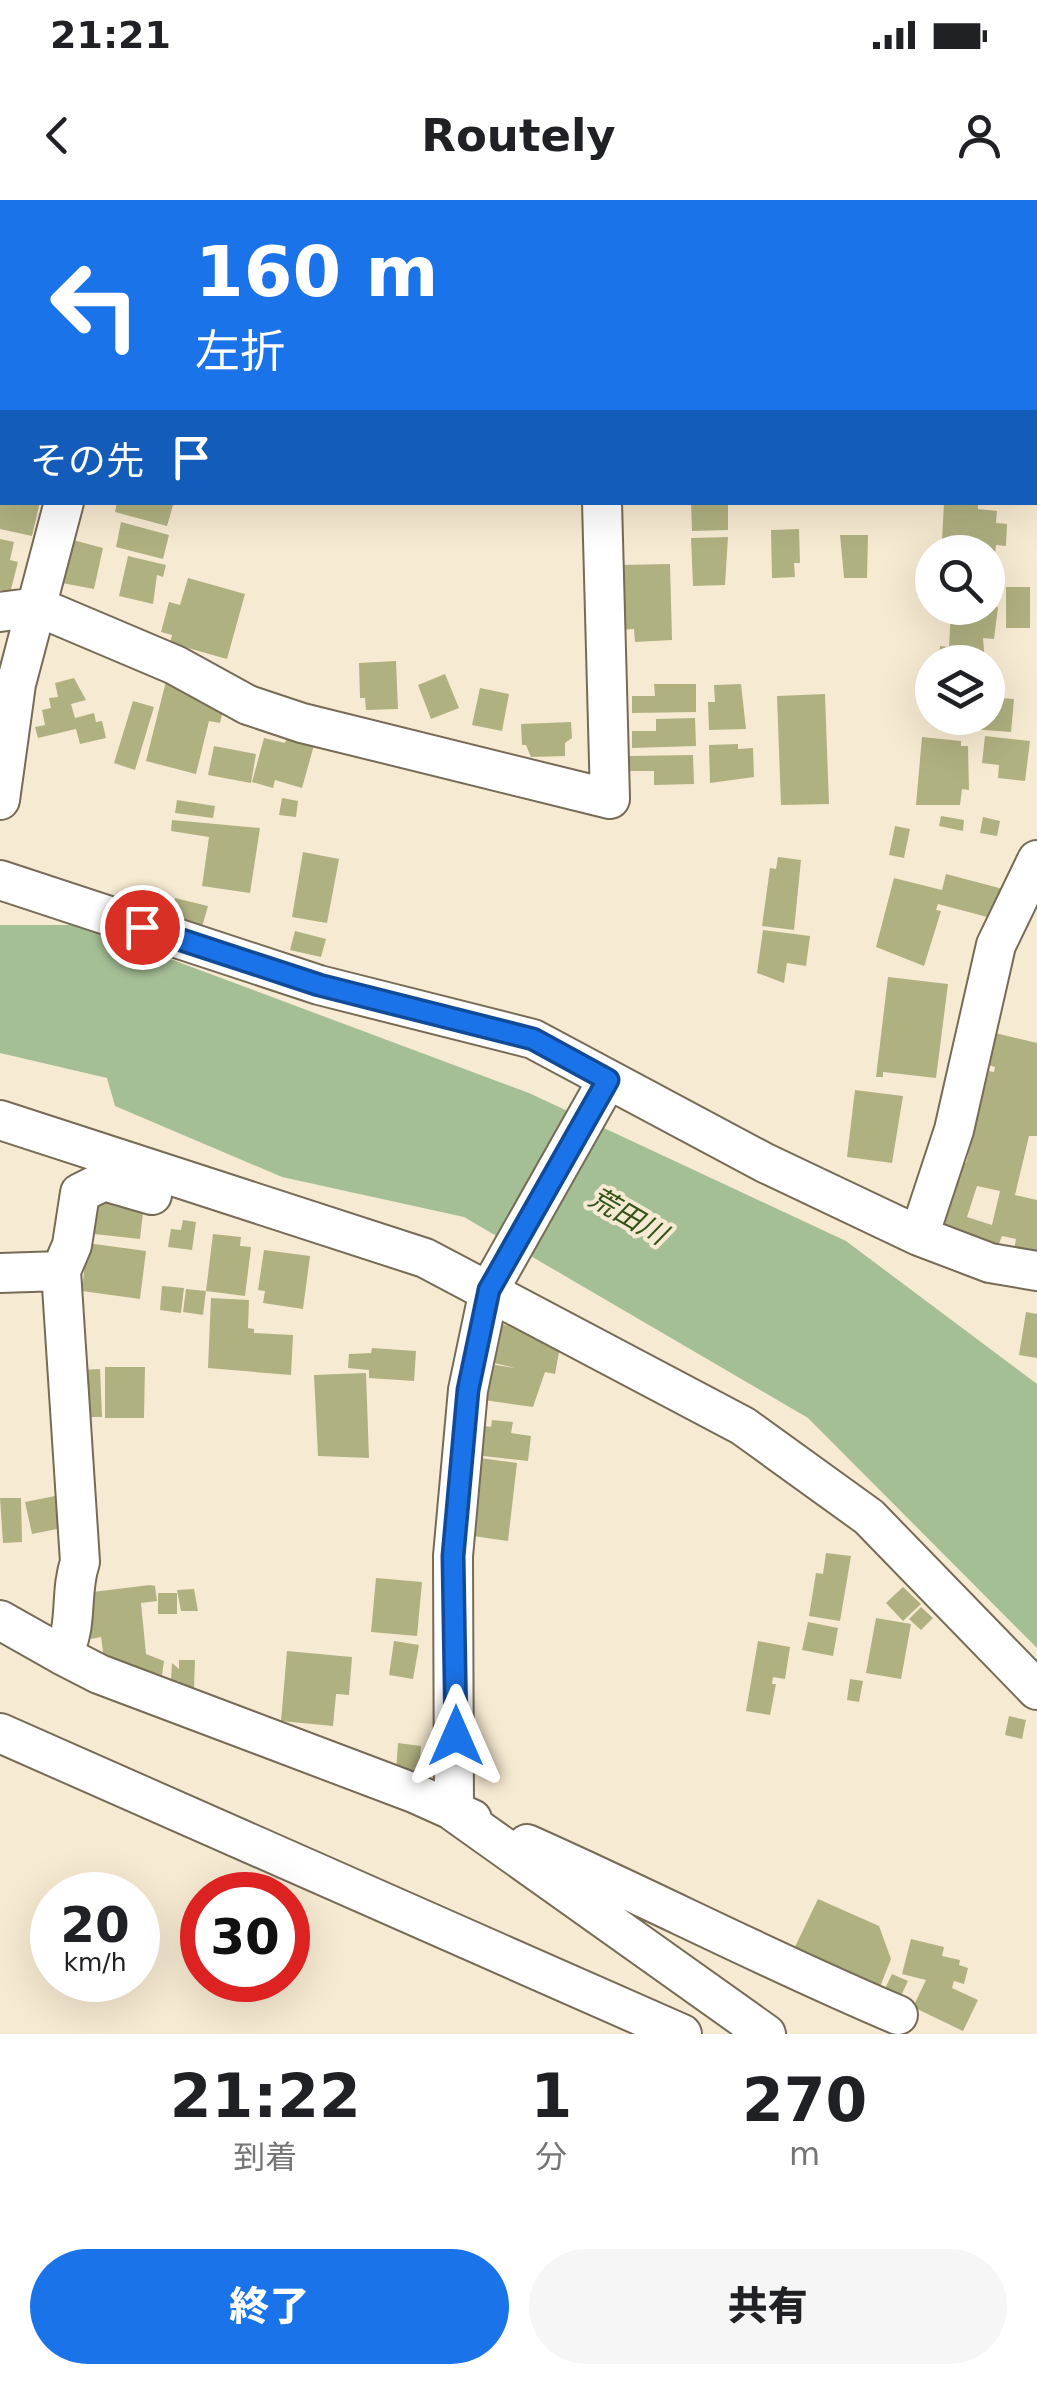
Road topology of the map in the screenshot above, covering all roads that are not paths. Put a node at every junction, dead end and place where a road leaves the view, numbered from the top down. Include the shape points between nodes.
1 (63, 505) edge
2 (602, 505) edge
3 (38, 607) junction
4 (0, 612) edge
5 (0, 800) edge
6 (1037, 860) edge
7 (0, 880) edge
8 (604, 1087) junction
9 (0, 1120) edge
10 (352, 1233) junction
11 (919, 1236) junction
12 (62, 1271) junction
13 (1037, 1271) edge
14 (0, 1273) edge
15 (494, 1282) junction
16 (0, 1620) edge
17 (62, 1654) junction
18 (1037, 1690) edge
19 (0, 1733) edge
20 (454, 1812) junction
21 (898, 2015) dead end
22 (682, 2034) edge
23 (766, 2034) edge

1 - 3 street
2 - 3 street via 610,799 248,705 175,664
3 - 4 street
3 - 5 street via 16,684
6 - 11 street via 996,945 954,1130
7 - 8 street via 319,985 533,1039
8 - 11 street
8 - 15 street
9 - 10 street
10 - 12 street via 332,1239 286,1234 104,1180 80,1194
10 - 15 street
11 - 13 street via 990,1263
12 - 14 street
12 - 17 street via 80,1562 72,1586 74,1635
15 - 18 street via 743,1426 869,1517
15 - 20 street via 468,1390 453,1556
16 - 17 street
17 - 20 street
19 - 22 street
20 - 21 street
20 - 23 street

